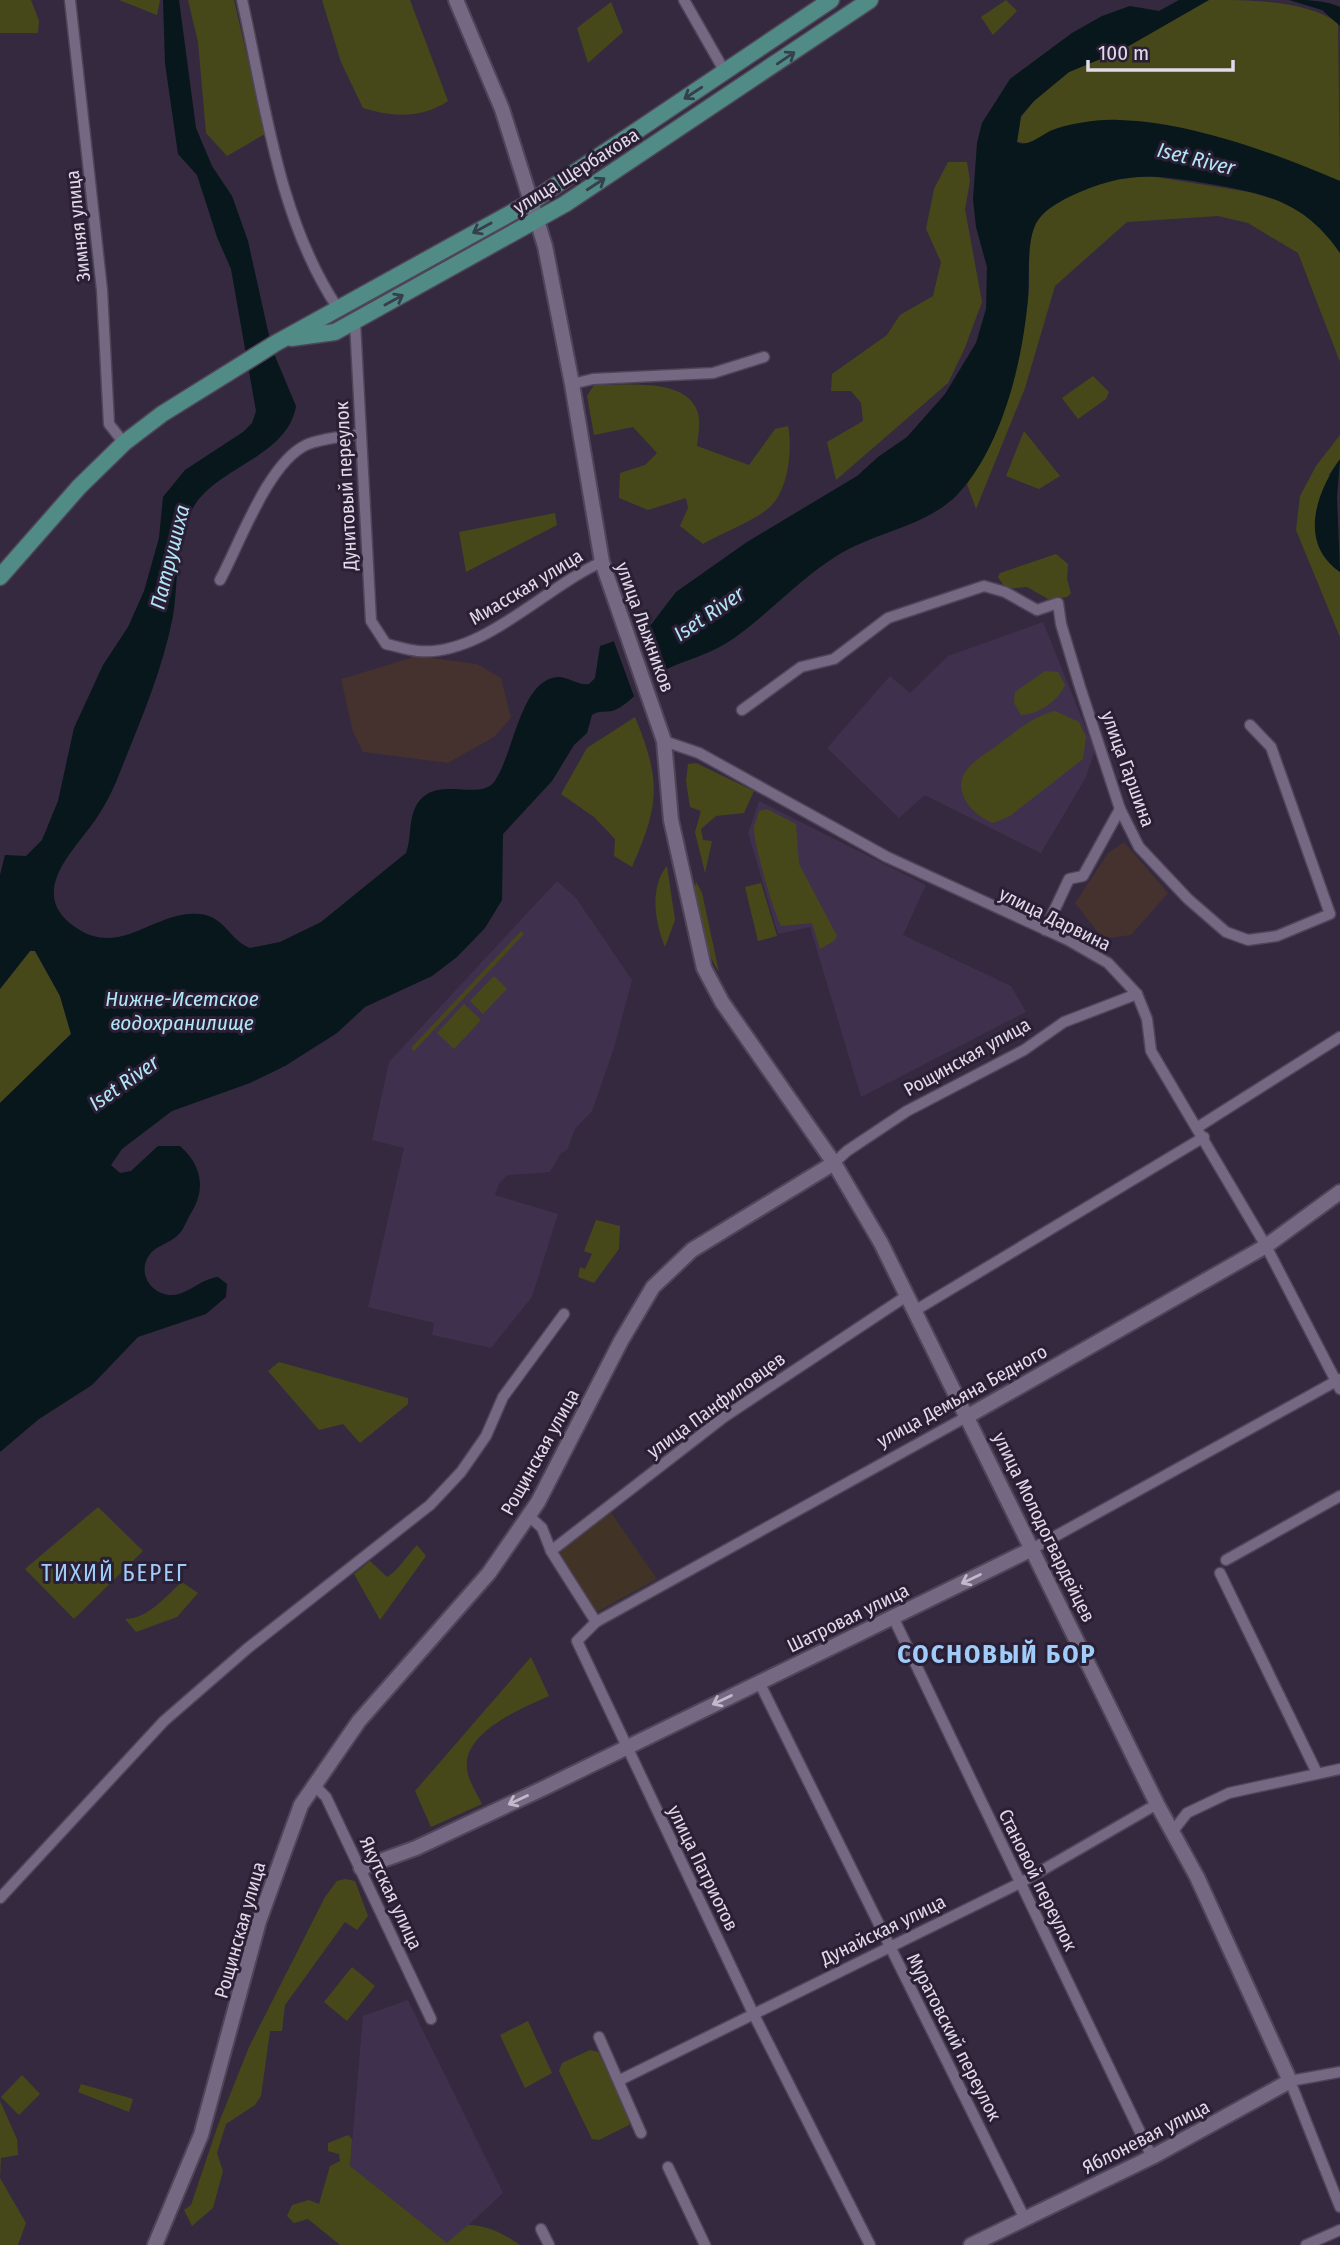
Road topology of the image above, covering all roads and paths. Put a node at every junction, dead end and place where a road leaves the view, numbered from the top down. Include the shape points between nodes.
1 (70, 0) edge
2 (242, 0) edge
3 (456, 0) edge
4 (684, 0) edge
5 (831, 0) edge
6 (870, 0) edge
7 (725, 72) junction
8 (531, 202) junction
9 (538, 219) junction
10 (337, 307) junction
11 (355, 322) junction
12 (280, 340) junction
13 (764, 357) dead end
14 (572, 384) junction
15 (359, 434) junction
16 (124, 443) junction
17 (602, 562) junction
18 (0, 577) edge
19 (220, 580) dead end
20 (386, 644) joint
21 (742, 710) dead end
22 (1250, 725) dead end
23 (664, 741) junction
24 (1120, 809) junction
25 (1045, 930) junction
26 (1137, 994) junction
27 (722, 1002) joint
28 (1340, 1037) edge
29 (1198, 1127) junction
30 (1203, 1137) junction
31 (834, 1163) junction
32 (1340, 1192) edge
33 (1266, 1246) junction
34 (908, 1295) junction
35 (916, 1310) junction
36 (564, 1314) dead end
37 (1339, 1383) edge
38 (968, 1416) junction
39 (1340, 1496) edge
40 (529, 1516) junction
41 (1032, 1549) junction
42 (551, 1551) junction
43 (1226, 1560) dead end
44 (1220, 1573) dead end
45 (893, 1617) junction
46 (596, 1622) junction
47 (759, 1682) junction
48 (625, 1747) junction
49 (1340, 1769) edge
50 (1317, 1773) junction
51 (315, 1786) junction
52 (1157, 1804) junction
53 (1173, 1831) junction
54 (360, 1868) junction
55 (1020, 1883) junction
56 (0, 1898) edge
57 (889, 1945) junction
58 (753, 2013) junction
59 (430, 2019) dead end
60 (598, 2037) dead end
61 (1340, 2072) edge
62 (620, 2080) junction
63 (1290, 2081) junction
64 (641, 2133) dead end
65 (1152, 2157) junction
66 (668, 2167) dead end
67 (1340, 2207) edge
68 (1026, 2219) junction
69 (541, 2229) dead end
70 (1340, 2230) edge
71 (155, 2245) edge
72 (549, 2245) edge
73 (705, 2245) edge
74 (870, 2245) edge
75 (971, 2245) edge
76 (1306, 2245) edge

1 - 16 street, Зимняя улица via 102,289 109,424
2 - 10 street via 281,176 297,224
3 - 8 street via 502,109
4 - 7 street
5 - 7 main road, улица Щербакова
9 -> 6 main road, улица Щербакова via 669,137
7 -> 8 main road, улица Щербакова
8 - 9 street
8 -> 10 main road, улица Щербакова
11 -> 9 main road, улица Щербакова
9 - 14 street, улица Лыжников
10 - 12 main road, улица Щербакова
11 - 12 main road, улица Щербакова via 335,332
11 - 15 street, Дунитовый переулок
12 - 16 main road, улица Щербакова via 212,380
13 - 14 street via 713,373
14 - 17 street, улица Лыжников
15 - 19 street via 306,445 288,460 272,480
15 - 20 street, Дунитовый переулок via 370,621
16 - 18 main road, улица Щербакова
17 - 20 street, Миасская улица via 495,629 458,645 420,652
17 - 23 street, улица Лыжников
21 - 24 street, улица Гаршина via 801,667 834,659 888,618 984,586 1037,610 1058,603 1072,662
22 - 24 street, улица Гаршина via 1271,747 1330,914 1277,936 1248,940 1226,932 1139,847
23 - 25 street, улица Дарвина via 699,753 887,857
23 - 27 street, улица Лыжников via 671,820 695,940
24 - 25 street via 1083,876 1069,879
25 - 26 street, улица Дарвина via 1108,962
26 - 29 street, улица Дарвина via 1147,1019 1151,1051
26 - 31 street, Рощинская улица via 1064,1022 1024,1051 907,1111
27 - 31 street, улица Молодогвардейцев
28 - 29 street
29 - 30 street, улица Дарвина
30 - 33 street, улица Дарвина
30 - 35 street
31 - 34 street, улица Молодогвардейцев
31 - 40 street, Рощинская улица via 692,1250 653,1287
32 - 33 street, улица Демьяна Бедного
33 - 37 street, улица Дарвина
33 - 38 street, улица Демьяна Бедного
34 - 35 street, улица Молодогвардейцев
34 - 42 street, улица Панфиловцев via 724,1417
35 - 38 street, улица Молодогвардейцев
36 - 56 street via 503,1397 486,1436 461,1472 430,1505 248,1648 164,1721
37 - 41 street, Шатровая улица
38 - 41 street, улица Молодогвардейцев
38 - 46 street, улица Демьяна Бедного
39 - 43 street
40 - 42 street via 542,1528
40 - 51 street, Рощинская улица via 489,1573 359,1721
41 -> 45 street, Шатровая улица
41 - 52 street, улица Молодогвардейцев
42 - 46 street
44 - 50 street
45 - 47 street, Шатровая улица
45 - 55 street, Становой переулок
46 - 48 street, улица Патриотов via 577,1641
47 -> 48 street, Шатровая улица
47 - 57 street, Муратовский переулок
48 -> 54 street, Шатровая улица via 416,1847
48 - 58 street, улица Патриотов
49 - 50 street
50 - 53 street via 1228,1793 1187,1812
51 - 54 street, Якутская улица via 326,1797
51 - 71 street, Рощинская улица via 301,1805 275,1872 201,2135
52 - 53 street, улица Молодогвардейцев
52 - 55 street, Дунайская улица
53 - 63 street, улица Молодогвардейцев
54 - 59 street, Якутская улица
55 - 57 street, Дунайская улица
55 - 65 street, Становой переулок
57 - 58 street, Дунайская улица
57 - 68 street, Муратовский переулок
58 - 62 street, Дунайская улица
58 - 74 street, улица Патриотов
60 - 62 street
61 - 63 street, Яблоневая улица
62 - 64 street
63 - 65 street, Яблоневая улица
63 - 67 street, улица Молодогвардейцев
65 - 68 street, Яблоневая улица
66 - 73 street
68 - 75 street, Яблоневая улица
69 - 72 street
70 - 76 street

